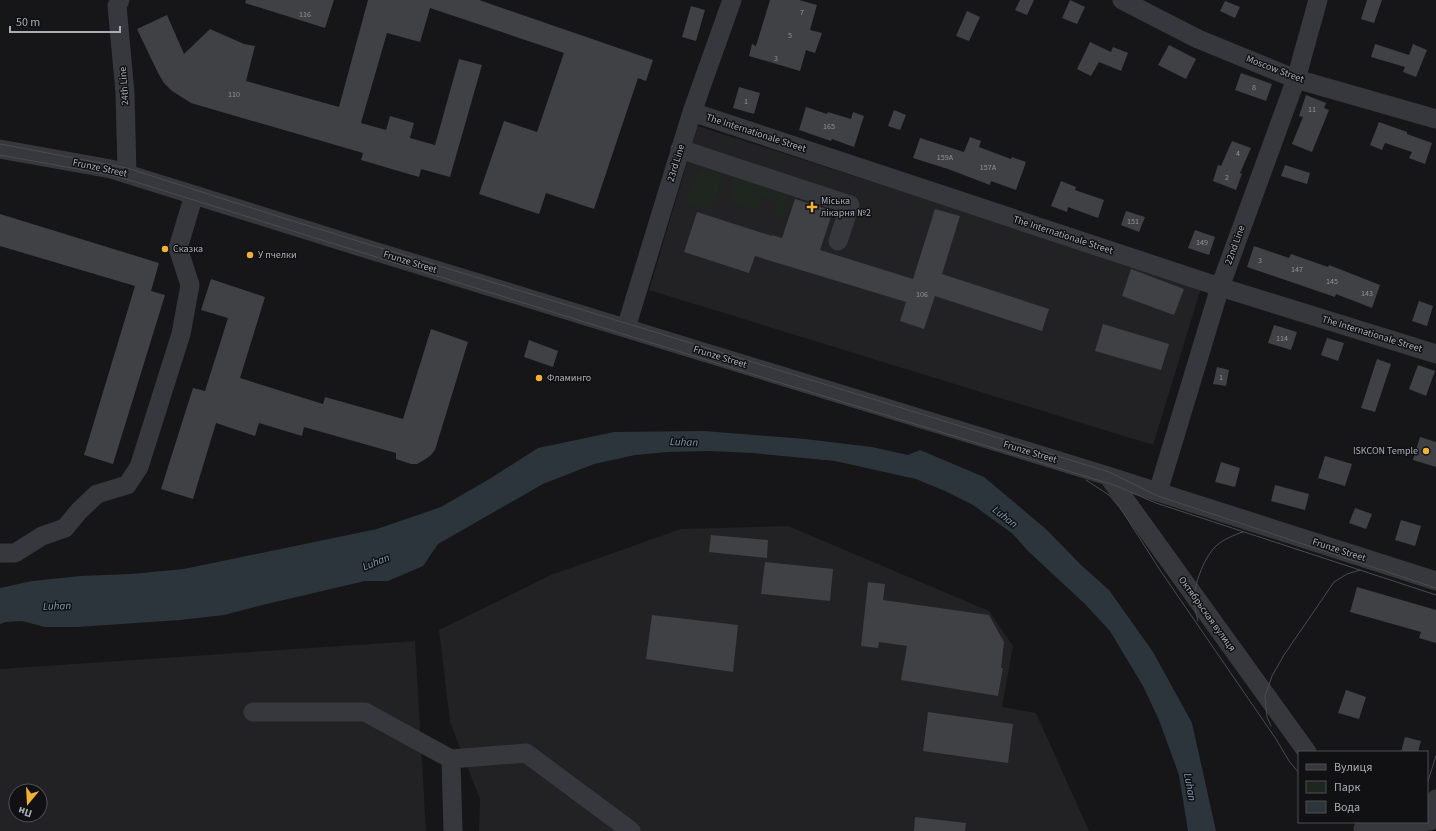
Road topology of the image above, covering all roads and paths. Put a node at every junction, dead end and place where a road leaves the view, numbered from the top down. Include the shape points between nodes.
1 (120, 0) edge
2 (732, 0) edge
3 (1122, 0) edge
4 (1318, 0) edge
5 (1296, 78) junction
6 (692, 112) junction
7 (1436, 119) edge
8 (0, 149) edge
9 (680, 149) junction
10 (127, 174) junction
11 (194, 195) junction
12 (838, 241) dead end
13 (1220, 287) junction
14 (626, 328) junction
15 (1436, 354) edge
16 (1108, 476) junction
17 (1158, 492) junction
18 (0, 553) edge
19 (1436, 581) edge
20 (253, 712) dead end
21 (1306, 751) edge
22 (451, 759) junction
23 (1436, 799) edge
24 (1429, 821) edge
25 (1406, 823) edge
26 (1361, 827) edge
27 (453, 831) edge
28 (631, 831) edge

1 - 10 street, 24th Line via 117,6 125,93
2 - 6 street, 23rd Line
3 - 5 street, Moscow Street via 1198,39
4 - 5 street, 22nd Line
5 - 7 street, Moscow Street
5 - 13 street, 22nd Line
6 - 9 street, 23rd Line
6 - 13 street, The Internationale Street
8 - 10 street, Frunze Street via 112,169
9 - 12 street via 850,205
9 - 14 street, 23rd Line
10 - 11 street, Frunze Street
11 - 14 street, Frunze Street
11 - 18 street via 178,248 190,285 181,334 139,466 127,485 97,494 65,528 42,536 15,553
13 - 15 street, The Internationale Street
13 - 17 street, 22nd Line
14 - 16 street, Frunze Street
16 - 17 street, Frunze Street
16 - 21 street, Октябрьская вулиця
17 - 19 street, Frunze Street
20 - 22 street via 365,712
22 - 27 street
22 - 28 street via 526,753
23 - 24 street
25 - 26 street

